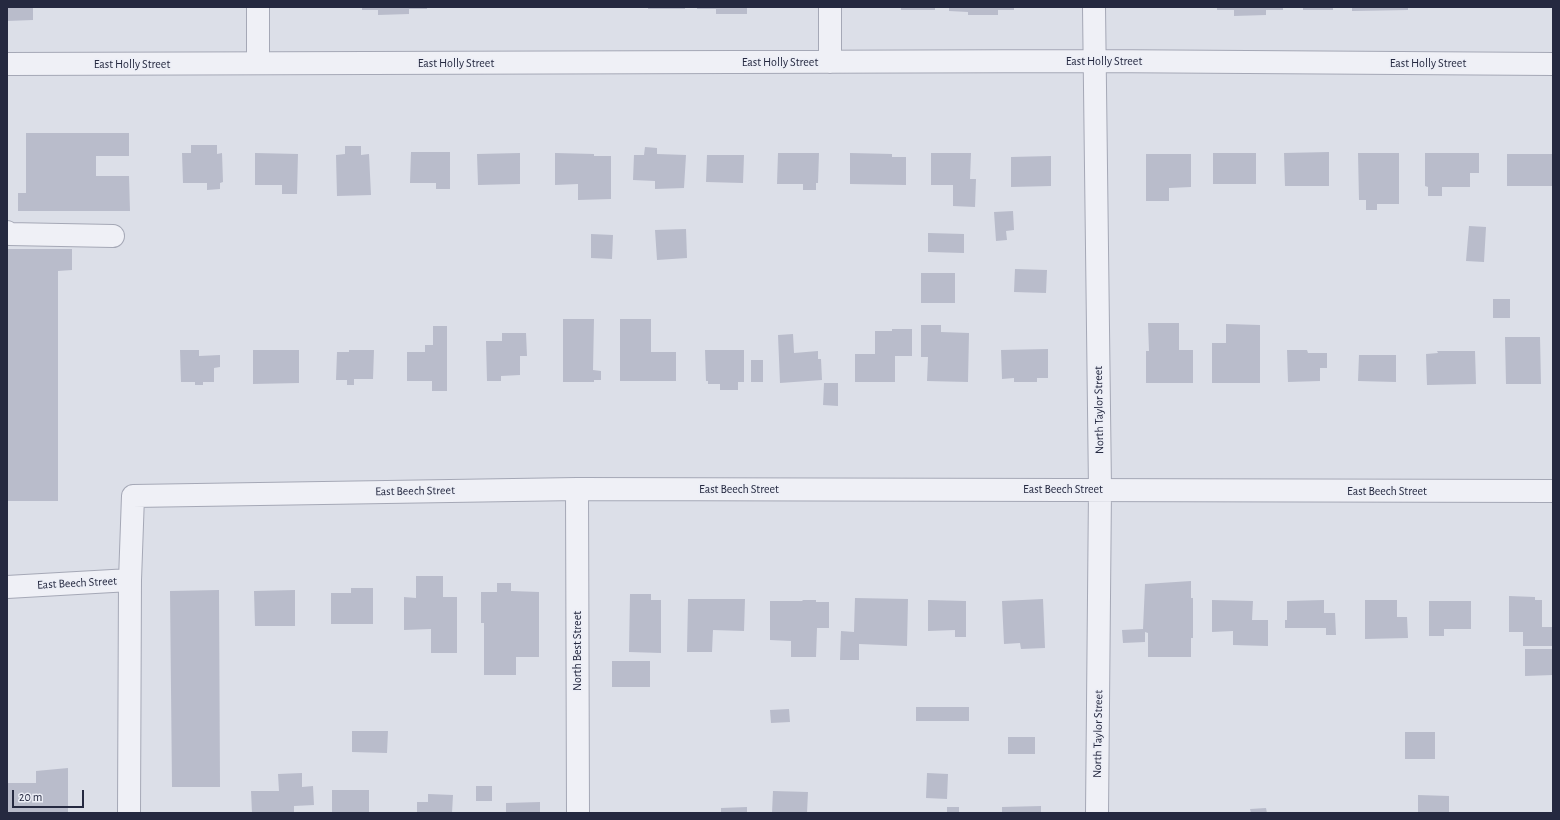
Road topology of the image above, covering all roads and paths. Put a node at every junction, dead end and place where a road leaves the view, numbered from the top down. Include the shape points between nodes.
1 (258, 7) edge
2 (830, 7) edge
3 (1094, 7) edge
4 (1094, 61) junction
5 (830, 62) junction
6 (7, 64) edge
7 (258, 64) junction
8 (1553, 64) edge
9 (7, 232) edge
10 (113, 236) dead end
11 (577, 488) junction
12 (1100, 489) junction
13 (1553, 491) edge
14 (130, 580) junction
15 (7, 587) edge
16 (129, 813) edge
17 (578, 813) edge
18 (1097, 813) edge

1 - 7 street
2 - 5 street
3 - 4 street, North Taylor Street
4 - 5 street, East Holly Street
4 - 8 street, East Holly Street
4 - 12 street, North Taylor Street
5 - 7 street, East Holly Street
6 - 7 street, East Holly Street
9 - 10 street
11 - 12 street, East Beech Street
11 - 14 street, East Beech Street via 133,496
11 - 17 street, North Best Street
12 - 13 street, East Beech Street
12 - 18 street, North Taylor Street
14 - 15 street, East Beech Street
14 - 16 street

